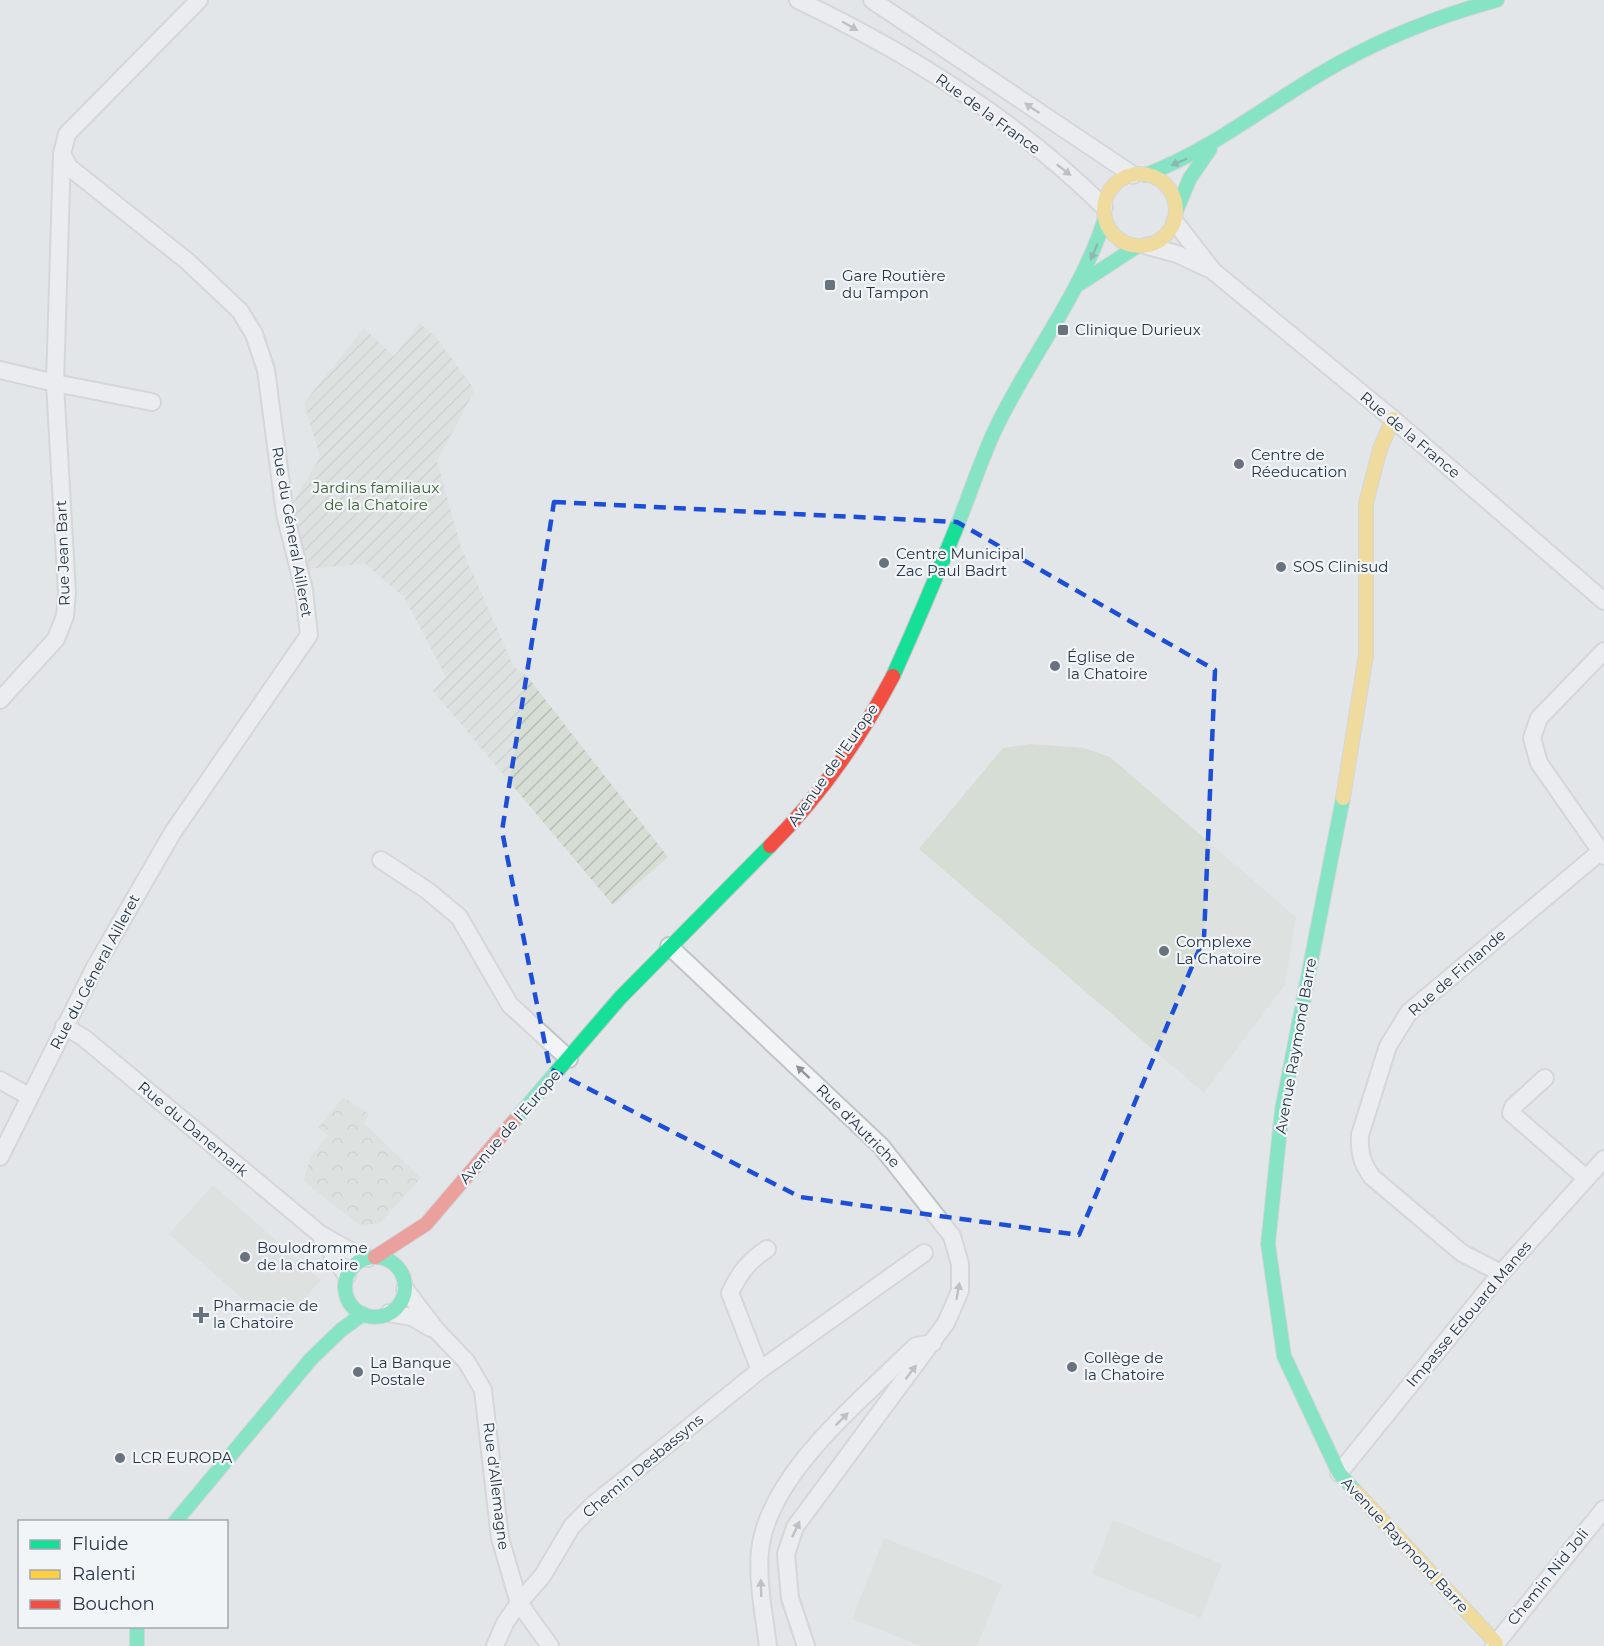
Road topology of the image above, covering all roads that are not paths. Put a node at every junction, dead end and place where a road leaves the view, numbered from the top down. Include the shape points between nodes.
1 (798, 0) edge
2 (872, 0) edge
3 (1497, 0) edge
4 (189, 4) edge
5 (1211, 147) junction
6 (62, 154) junction
7 (1139, 175) junction
8 (1104, 212) junction
9 (1176, 215) junction
10 (1142, 246) junction
11 (1213, 271) junction
12 (1079, 284) junction
13 (0, 370) edge
14 (55, 383) junction
15 (152, 402) dead end
16 (1393, 419) junction
17 (1604, 601) edge
18 (1604, 651) edge
19 (0, 700) edge
20 (1602, 854) edge
21 (381, 860) dead end
22 (669, 946) junction
23 (64, 1026) junction
24 (569, 1059) junction
25 (1545, 1078) dead end
26 (0, 1080) edge
27 (30, 1097) junction
28 (0, 1157) edge
29 (1604, 1159) edge
30 (1586, 1178) junction
31 (426, 1224) junction
32 (320, 1234) junction
33 (417, 1246) dead end
34 (767, 1248) dead end
35 (924, 1253) dead end
36 (372, 1258) junction
37 (411, 1260) dead end
38 (1501, 1273) junction
39 (405, 1283) junction
40 (347, 1284) junction
41 (363, 1314) junction
42 (388, 1314) junction
43 (437, 1331) junction
44 (933, 1343) junction
45 (320, 1349) junction
46 (760, 1370) junction
47 (1339, 1473) junction
48 (1604, 1509) edge
49 (176, 1520) edge
50 (519, 1603) junction
51 (137, 1628) edge
52 (1495, 1644) edge
53 (137, 1646) edge
54 (495, 1646) edge
55 (550, 1646) edge
56 (768, 1646) edge
57 (806, 1646) edge

1 -> 8 street, Rue de la France via 951,84 1078,181
7 -> 2 street, Rue de la France
3 - 5 street via 1411,29 1327,70
4 - 6 street via 67,134
5 -> 7 street via 1177,164
5 - 9 street via 1190,178
6 - 14 street, Rue Jean Bart
6 - 23 street, Rue du Géneral Ailleret via 69,167 187,261 240,311 254,334 266,370 285,514 304,590 309,635 173,832
7 - 8 street via 1114,186
7 - 9 street via 1164,183 1171,190
8 - 10 street via 1116,237
8 -> 12 street, Avenue de l'Europe via 1096,247
9 - 10 street via 1165,237
9 - 11 street, Rue de la France
10 - 11 street, Rue de la France via 1177,254
10 - 12 street, Avenue de l'Europe
11 - 16 street, Rue de la France
12 - 22 street, Avenue de l'Europe via 1043,340 994,432 925,606 892,678 859,733 798,818 738,882
13 - 14 street
14 - 15 street
14 - 19 street, Rue Jean Bart via 65,616 56,639
16 - 17 street, Rue de la France
16 - 47 street, Avenue Raymond Barre via 1380,449 1366,504 1366,655 1336,842 1282,1110 1268,1244 1284,1356
18 - 20 street, Rue de Finlande via 1539,718 1532,738 1539,763
20 - 38 street, Rue de Finlande via 1409,1012 1388,1046 1360,1135 1363,1165 1372,1177 1462,1253
21 - 24 street via 459,917 510,1005
22 - 24 street, Avenue de l'Europe
44 -> 22 street, Rue d'Autriche via 960,1291 960,1264 952,1236 881,1146
23 - 27 street, Rue du Géneral Ailleret
23 - 32 street, Rue du Danemark via 84,1038
24 - 31 street, Avenue de l'Europe
25 - 30 street via 1511,1113
26 - 27 street
27 - 28 street, Rue du Géneral Ailleret
29 - 30 street, Impasse Edouard Manes
30 - 38 street, Impasse Edouard Manes
31 - 33 street, Avenue de l'Europe
31 - 36 street, Avenue de l'Europe
32 - 36 street, Rue du Danemark
32 - 40 street, Rue du Danemark
34 - 46 street via 738,1275 730,1293
35 - 46 street, Chemin Desbassyns
36 - 39 street via 396,1265
36 - 40 street via 356,1265
37 - 39 street
38 - 47 street, Impasse Edouard Manes
39 - 42 street via 397,1307
39 - 43 street, Rue d'Allemagne
40 - 41 street via 352,1305
40 - 45 street via 344,1307
41 - 42 street
41 - 45 street
42 - 43 street, Rue d'Allemagne via 412,1317
43 - 50 street, Rue d'Allemagne via 466,1361 483,1390 500,1538
56 -> 44 street via 760,1549 774,1508 811,1451 916,1346
57 -> 44 street, Rue d'Autriche via 790,1598 786,1554 795,1527
45 - 49 street
46 - 50 street, Chemin Desbassyns via 594,1504 572,1526 543,1575
47 - 52 street, Avenue Raymond Barre
48 - 52 street, Chemin Nid Joli
50 - 54 street, Chemin Desbassyns
50 - 55 street, Rue d'Allemagne
51 - 53 street

